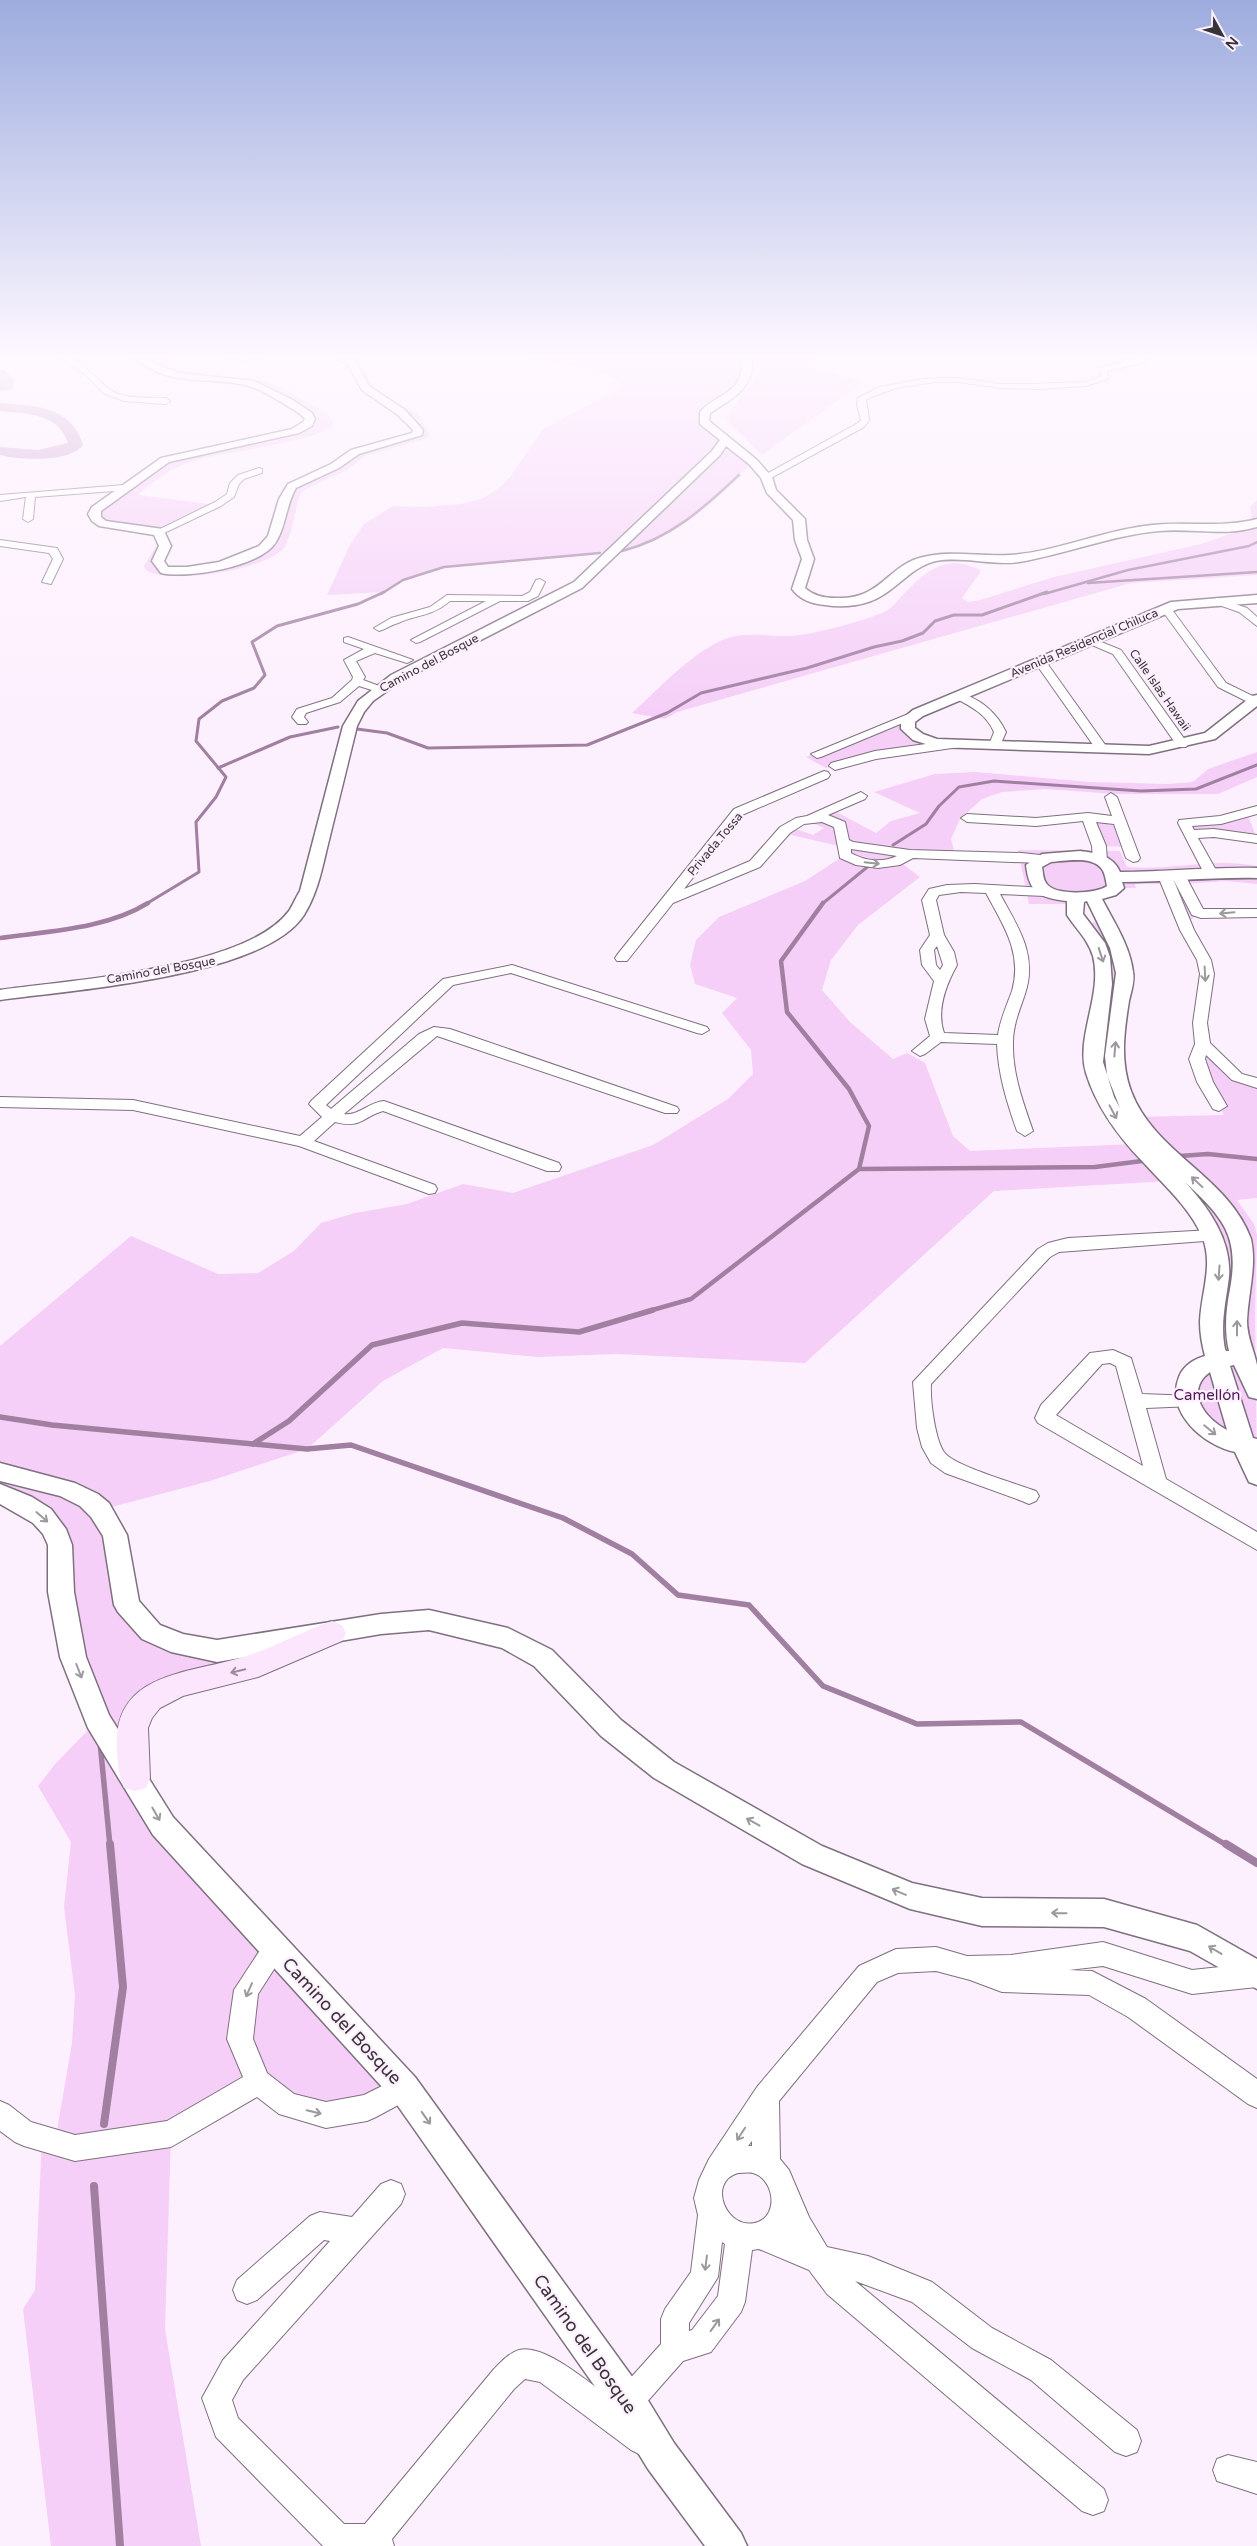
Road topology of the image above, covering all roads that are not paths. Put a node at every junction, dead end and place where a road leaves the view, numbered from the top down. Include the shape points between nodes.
1 (143, 475) edge
2 (248, 475) edge
3 (316, 475) edge
4 (336, 475) edge
5 (693, 475) edge
6 (770, 475) edge
7 (766, 477) joint
8 (124, 488) junction
9 (31, 494) junction
10 (300, 494) dead end
11 (0, 498) edge
12 (28, 519) dead end
13 (1257, 523) edge
14 (160, 535) junction
15 (0, 543) edge
16 (274, 556) dead end
17 (147, 561) dead end
18 (153, 574) dead end
19 (47, 582) dead end
20 (540, 582) dead end
21 (498, 598) junction
22 (542, 599) junction
23 (1257, 599) edge
24 (1218, 601) junction
25 (1166, 609) junction
26 (392, 622) junction
27 (1257, 623) edge
28 (379, 628) dead end
29 (429, 633) junction
30 (348, 640) dead end
31 (416, 640) dead end
32 (1088, 640) junction
33 (374, 649) junction
34 (407, 660) dead end
35 (1040, 661) junction
36 (357, 682) junction
37 (378, 689) junction
38 (959, 696) junction
39 (1256, 700) edge
40 (918, 713) junction
41 (302, 722) dead end
42 (955, 744) junction
43 (1182, 744) junction
44 (995, 746) junction
45 (1102, 748) junction
46 (817, 754) dead end
47 (834, 766) dead end
48 (824, 776) dead end
49 (861, 796) dead end
50 (1111, 797) dead end
51 (1257, 810) edge
52 (1088, 817) junction
53 (810, 818) junction
54 (967, 818) dead end
55 (1119, 821) junction
56 (1210, 828) junction
57 (1257, 839) edge
58 (1115, 851) junction
59 (1040, 859) junction
60 (1210, 872) junction
61 (1257, 873) edge
62 (1171, 876) junction
63 (1113, 877) junction
64 (991, 890) junction
65 (1045, 892) junction
66 (1092, 898) junction
67 (669, 900) junction
68 (1075, 900) junction
69 (1257, 913) edge
70 (1205, 915) junction
71 (1099, 929) junction
72 (1187, 930) junction
73 (622, 958) dead end
74 (0, 995) edge
75 (702, 1030) dead end
76 (938, 1037) junction
77 (1004, 1040) junction
78 (1203, 1044) junction
79 (920, 1051) dead end
80 (1257, 1083) edge
81 (0, 1102) edge
82 (1219, 1106) dead end
83 (670, 1110) dead end
84 (331, 1116) junction
85 (1025, 1131) dead end
86 (302, 1142) junction
87 (553, 1167) dead end
88 (429, 1189) dead end
89 (1226, 1213) junction
90 (1201, 1216) junction
91 (1212, 1236) junction
92 (1218, 1359) junction
93 (1250, 1359) edge
94 (1257, 1391) edge
95 (1135, 1401) junction
96 (1186, 1401) junction
97 (1251, 1446) edge
98 (0, 1472) edge
99 (1257, 1476) edge
100 (1157, 1483) junction
101 (0, 1493) edge
102 (1029, 1496) dead end
103 (1257, 1542) edge
104 (332, 1633) junction
105 (135, 1778) junction
106 (275, 1949) junction
107 (967, 1968) junction
108 (1257, 1975) edge
109 (258, 2082) junction
110 (404, 2088) junction
111 (1257, 2095) edge
112 (766, 2096) junction
113 (0, 2114) edge
114 (768, 2165) junction
115 (716, 2173) junction
116 (785, 2192) junction
117 (391, 2194) dead end
118 (712, 2215) junction
119 (357, 2232) junction
120 (750, 2237) junction
121 (817, 2259) junction
122 (247, 2290) dead end
123 (676, 2349) junction
124 (628, 2402) junction
125 (1126, 2441) dead end
126 (661, 2456) junction
127 (1228, 2470) dead end
128 (1257, 2479) edge
129 (1093, 2500) dead end
130 (372, 2544) edge
131 (728, 2546) edge

1 - 8 street
2 - 14 street via 241,477 231,495 218,504
3 - 14 street via 292,486 270,543 250,557 191,570 164,570 158,561 165,546
4 - 10 street
5 - 22 street, Camino del Bosque via 578,585
6 - 7 street
7 - 13 street via 771,491 799,519 801,540 808,559 798,589 805,596 836,603 871,599 913,566 938,557 1004,560 1150,528 1226,530
8 - 9 street
8 - 14 street via 96,509 96,519 103,524
9 - 11 street
9 - 12 street
14 - 17 street
15 - 19 street via 53,550 58,559
16 - 18 street via 202,576 174,578
20 - 22 street
21 - 22 street
21 - 26 street via 447,598 434,609
21 - 29 street
22 - 37 street, Camino del Bosque
23 - 24 street, Avenida Residencial Chiluca
24 - 25 street, Avenida Residencial Chiluca
24 - 27 street via 1243,610
25 - 32 street, Avenida Residencial Chiluca
25 - 39 street via 1222,685
26 - 28 street
26 - 29 street
29 - 31 street
30 - 33 street
32 - 35 street, Avenida Residencial Chiluca
32 - 43 street, Calle Islas Hawaii via 1117,652
33 - 34 street
33 - 36 street via 350,660 359,677
35 - 38 street, Avenida Residencial Chiluca
35 - 45 street
36 - 37 street
36 - 41 street via 336,700 301,711 298,716
37 - 74 street, Camino del Bosque via 355,712 308,891 296,914 280,929 249,948 198,966
38 - 40 street, Avenida Residencial Chiluca
38 - 44 street via 979,705 994,718 1000,732
39 - 43 street via 1210,736
40 - 42 street via 908,720 908,729 935,743
40 - 46 street, Avenida Residencial Chiluca
42 - 44 street
42 - 47 street via 874,755
43 - 45 street via 1149,750
44 - 45 street
48 - 67 street, Privada Tossa via 738,812
49 - 53 street, Privada Tossa
50 - 55 street
51 - 56 street
52 - 54 street via 1036,822
52 - 55 street
52 - 58 street
53 - 59 street via 823,818 840,825 845,855 864,862 899,862 910,854
53 - 67 street, Privada Tossa via 785,830 755,864
55 - 58 street
56 - 57 street
56 - 60 street via 1190,834
58 - 59 street via 1086,857
58 - 63 street via 1108,866
59 - 65 street via 1034,865 1038,886
60 - 61 street
60 - 62 street
62 - 63 street
62 - 70 street via 1197,912
62 - 72 street
63 - 66 street via 1116,888 1111,893
64 - 65 street
64 - 76 street via 946,889 934,892 929,900 937,935 927,950 929,965 941,981 932,1019
64 - 77 street via 1020,944 1023,959 1024,975
65 - 68 street
66 - 68 street
66 - 71 street
67 - 73 street, Privada Tossa
68 - 71 street
69 -> 70 street
70 - 72 street
89 -> 71 street via 1217,1200 1140,1128 1122,1092 1114,1054 1125,973 1119,948
71 -> 90 street via 1104,968 1094,1049 1095,1070 1102,1091 1115,1118 1135,1144
72 -> 78 street via 1198,948 1207,974 1200,1023
75 - 84 street via 512,970 448,982 321,1099 317,1104 320,1110
76 - 77 street
76 - 79 street
77 - 85 street via 1010,1091
78 - 80 street via 1237,1077
78 - 82 street via 1197,1059 1205,1082
81 - 86 street via 132,1105
83 - 84 street via 445,1032 434,1031
84 - 86 street
84 - 87 street via 358,1119 372,1108 384,1106
86 - 88 street
89 - 90 street
93 -> 89 street via 1236,1333 1243,1260 1241,1240
90 - 91 street
91 -> 92 street via 1220,1272 1212,1307 1211,1336
91 - 102 street via 1054,1247 1044,1253 922,1382 920,1392 933,1452 940,1462
92 - 93 street
92 - 96 street via 1195,1370 1185,1390
92 - 97 street
93 - 94 street
95 - 96 street
95 - 100 street
95 - 100 street via 1124,1363 1113,1356 1097,1358 1048,1410 1045,1418
96 -> 97 street via 1192,1413 1213,1433
97 - 99 street
98 - 104 street via 67,1489 89,1500 100,1510 115,1535 127,1605 151,1632 180,1644 217,1651
100 - 103 street
101 -> 105 street, Camino del Bosque via 42,1516 54,1529 60,1545 61,1592 73,1656 98,1720
104 -> 105 main road via 245,1669 180,1684 157,1694 142,1708 133,1728
108 -> 104 street via 1197,1939 1104,1914 982,1912 910,1896 812,1855 664,1770 611,1728 543,1658 508,1639 429,1620
105 -> 106 street, Camino del Bosque via 163,1826
106 -> 109 street via 246,1990 240,2039
106 - 110 street, Camino del Bosque
107 - 108 street via 1011,1967 1103,1954 1192,1982
107 - 111 street via 1002,1980 1092,1983 1137,2008
107 - 112 street via 936,1959 896,1961 868,1974
109 -> 110 street via 288,2105 326,2115 367,2108
109 - 113 street via 171,2134 75,2148 24,2133
110 -> 124 street, Camino del Bosque
112 - 114 street
112 -> 115 street
114 - 115 street via 749,2158 740,2159 730,2161
114 - 116 street via 779,2177
115 - 118 street via 708,2200
116 - 120 street via 784,2211 775,2227
116 - 121 street
117 - 119 street
118 - 120 street via 724,2229
118 -> 123 street via 704,2277 675,2319
119 - 122 street via 320,2226
119 - 130 street via 233,2370 217,2398 226,2427 338,2539
120 - 121 street
123 -> 120 street via 701,2342 731,2302
121 - 125 street via 868,2270 922,2292 982,2338 1041,2370
121 - 129 street via 837,2284
123 - 124 street
124 - 126 street, Camino del Bosque
126 - 130 street via 546,2369 521,2364 504,2379
126 - 131 street, Camino del Bosque
127 - 128 street

